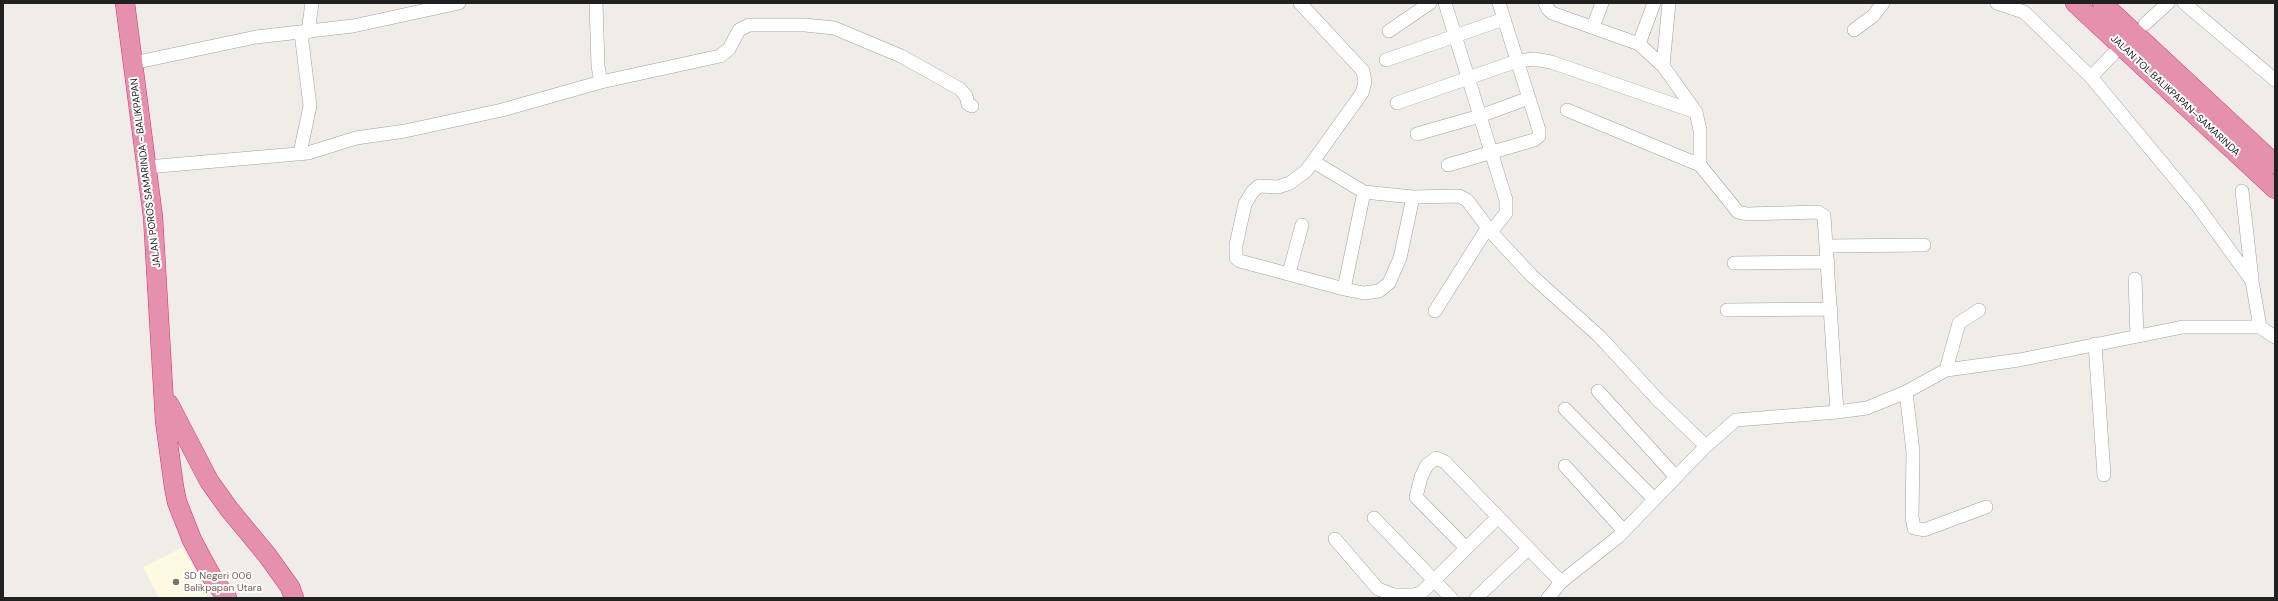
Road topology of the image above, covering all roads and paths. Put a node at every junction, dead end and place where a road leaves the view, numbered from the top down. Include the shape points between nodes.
1 (125, 3) edge
2 (312, 3) edge
3 (458, 3) edge
4 (596, 3) edge
5 (1300, 3) edge
6 (1430, 3) edge
7 (1445, 3) edge
8 (1499, 3) edge
9 (1602, 3) edge
10 (1654, 3) edge
11 (1670, 3) edge
12 (1883, 3) edge
13 (1997, 3) edge
14 (2075, 3) edge
15 (2102, 3) edge
16 (2168, 3) edge
17 (2184, 3) edge
18 (1548, 5) edge
19 (1504, 19) junction
20 (2145, 24) dead end
21 (1593, 27) junction
22 (1854, 30) dead end
23 (1389, 31) dead end
24 (304, 32) junction
25 (1455, 37) junction
26 (1639, 44) junction
27 (2113, 54) dead end
28 (1386, 60) dead end
29 (1517, 61) junction
30 (133, 63) junction
31 (1663, 66) junction
32 (2092, 77) junction
33 (1467, 78) junction
34 (2275, 80) edge
35 (601, 82) junction
36 (1529, 98) junction
37 (1397, 103) dead end
38 (972, 106) dead end
39 (1567, 110) dead end
40 (1696, 112) junction
41 (1480, 116) junction
42 (1417, 134) dead end
43 (300, 153) junction
44 (1491, 154) junction
45 (1314, 162) junction
46 (2275, 164) edge
47 (1448, 165) dead end
48 (1700, 165) junction
49 (147, 167) junction
50 (2275, 189) edge
51 (2242, 191) dead end
52 (1364, 192) junction
53 (1413, 197) junction
54 (1302, 225) dead end
55 (1489, 229) junction
56 (1924, 245) dead end
57 (1826, 246) junction
58 (1828, 262) junction
59 (1734, 263) dead end
60 (1289, 273) junction
61 (2135, 279) dead end
62 (2252, 281) junction
63 (1344, 289) junction
64 (1831, 309) junction
65 (1727, 310) dead end
66 (1979, 310) dead end
67 (1435, 311) dead end
68 (2260, 328) junction
69 (2137, 336) junction
70 (2275, 337) edge
71 (2096, 344) junction
72 (1946, 370) junction
73 (1598, 391) dead end
74 (164, 392) junction
75 (1906, 392) junction
76 (1565, 409) dead end
77 (1837, 412) junction
78 (1706, 446) junction
79 (1565, 466) dead end
80 (2104, 474) dead end
81 (1676, 477) junction
82 (1654, 500) junction
83 (1986, 507) dead end
84 (1374, 518) dead end
85 (1497, 518) junction
86 (1624, 531) junction
87 (1335, 539) dead end
88 (1465, 547) junction
89 (1528, 550) junction
90 (1434, 580) junction
91 (1561, 582) junction
92 (227, 598) edge
93 (294, 598) edge
94 (1451, 598) edge
95 (1476, 598) edge
96 (1548, 598) edge

1 - 30 highway, JALAN POROS SAMARINDA - BALIKPAPAN
2 - 24 street
3 - 24 street via 354,26
4 - 35 street
5 - 45 street via 1363,71 1365,82 1362,92
6 - 23 street
7 - 25 street
8 - 19 street
9 - 21 street
10 - 26 street
11 - 31 street
12 - 22 street via 1873,16
13 - 32 street via 2024,12
14 - 50 highway, JALAN TOL BALIKPAPAN–SAMARINDA
15 - 46 highway, JALAN TOL BALIKPAPAN–SAMARINDA
16 - 20 street
17 - 34 street
18 - 21 street via 1552,13
19 - 25 street
19 - 29 street
21 - 26 street
24 - 30 street via 256,37
24 - 43 street via 310,106
25 - 28 street
25 - 33 street
26 - 31 street
27 - 32 street
29 - 33 street
29 - 36 street
29 - 40 street via 1534,59 1551,62
30 - 49 highway, JALAN POROS SAMARINDA - BALIKPAPAN
31 - 40 street
32 - 62 street via 2197,205
33 - 37 street
33 - 41 street
35 - 38 street via 720,56 728,49 739,30 749,25 805,25 834,28 901,56 960,89 968,104
35 - 43 street via 502,110 405,131 356,138 323,149
36 - 41 street
36 - 44 street via 1539,130 1537,139
39 - 48 street
40 - 48 street via 1700,130
41 - 42 street
41 - 44 street
43 - 49 street
44 - 47 street
44 - 55 street via 1507,209
45 - 52 street
45 - 60 street via 1299,178 1290,183 1278,187 1259,186 1254,189 1245,204 1236,245 1236,258
48 - 57 street via 1742,214 1822,214 1825,219
49 - 74 highway, JALAN POROS SAMARINDA - BALIKPAPAN via 157,262
51 - 62 street
52 - 53 street
52 - 63 street
53 - 55 street via 1459,196 1473,205
53 - 63 street via 1400,258 1389,283 1379,291 1364,293
54 - 60 street
55 - 67 street
55 - 78 street via 1532,276 1599,336 1659,401
56 - 57 street
57 - 58 street
58 - 59 street
58 - 64 street
60 - 63 street
61 - 69 street
62 - 68 street
64 - 65 street
64 - 77 street
66 - 72 street via 1959,323
68 - 69 street via 2183,327
68 - 70 street
69 - 71 street
71 - 72 street via 2019,360
71 - 80 street
72 - 75 street
73 - 81 street
74 - 92 highway, JALAN POROS SAMARINDA - BALIKPAPAN via 170,462 177,502 192,540
74 - 93 highway, JALAN POROS SAMARINDA - BALIKPAPAN via 209,481 267,555
75 - 77 street via 1867,408
75 - 83 street via 1913,452 1914,528 1924,530
76 - 82 street
77 - 78 street via 1743,418 1732,422
78 - 81 street
79 - 86 street
81 - 82 street
82 - 86 street
84 - 90 street
85 - 88 street
85 - 88 street via 1445,462 1436,458 1431,460 1421,477 1416,497
85 - 89 street
86 - 91 street
87 - 90 street via 1384,593 1405,596 1421,593
88 - 90 street
89 - 91 street
89 - 95 street
90 - 94 street
91 - 96 street

